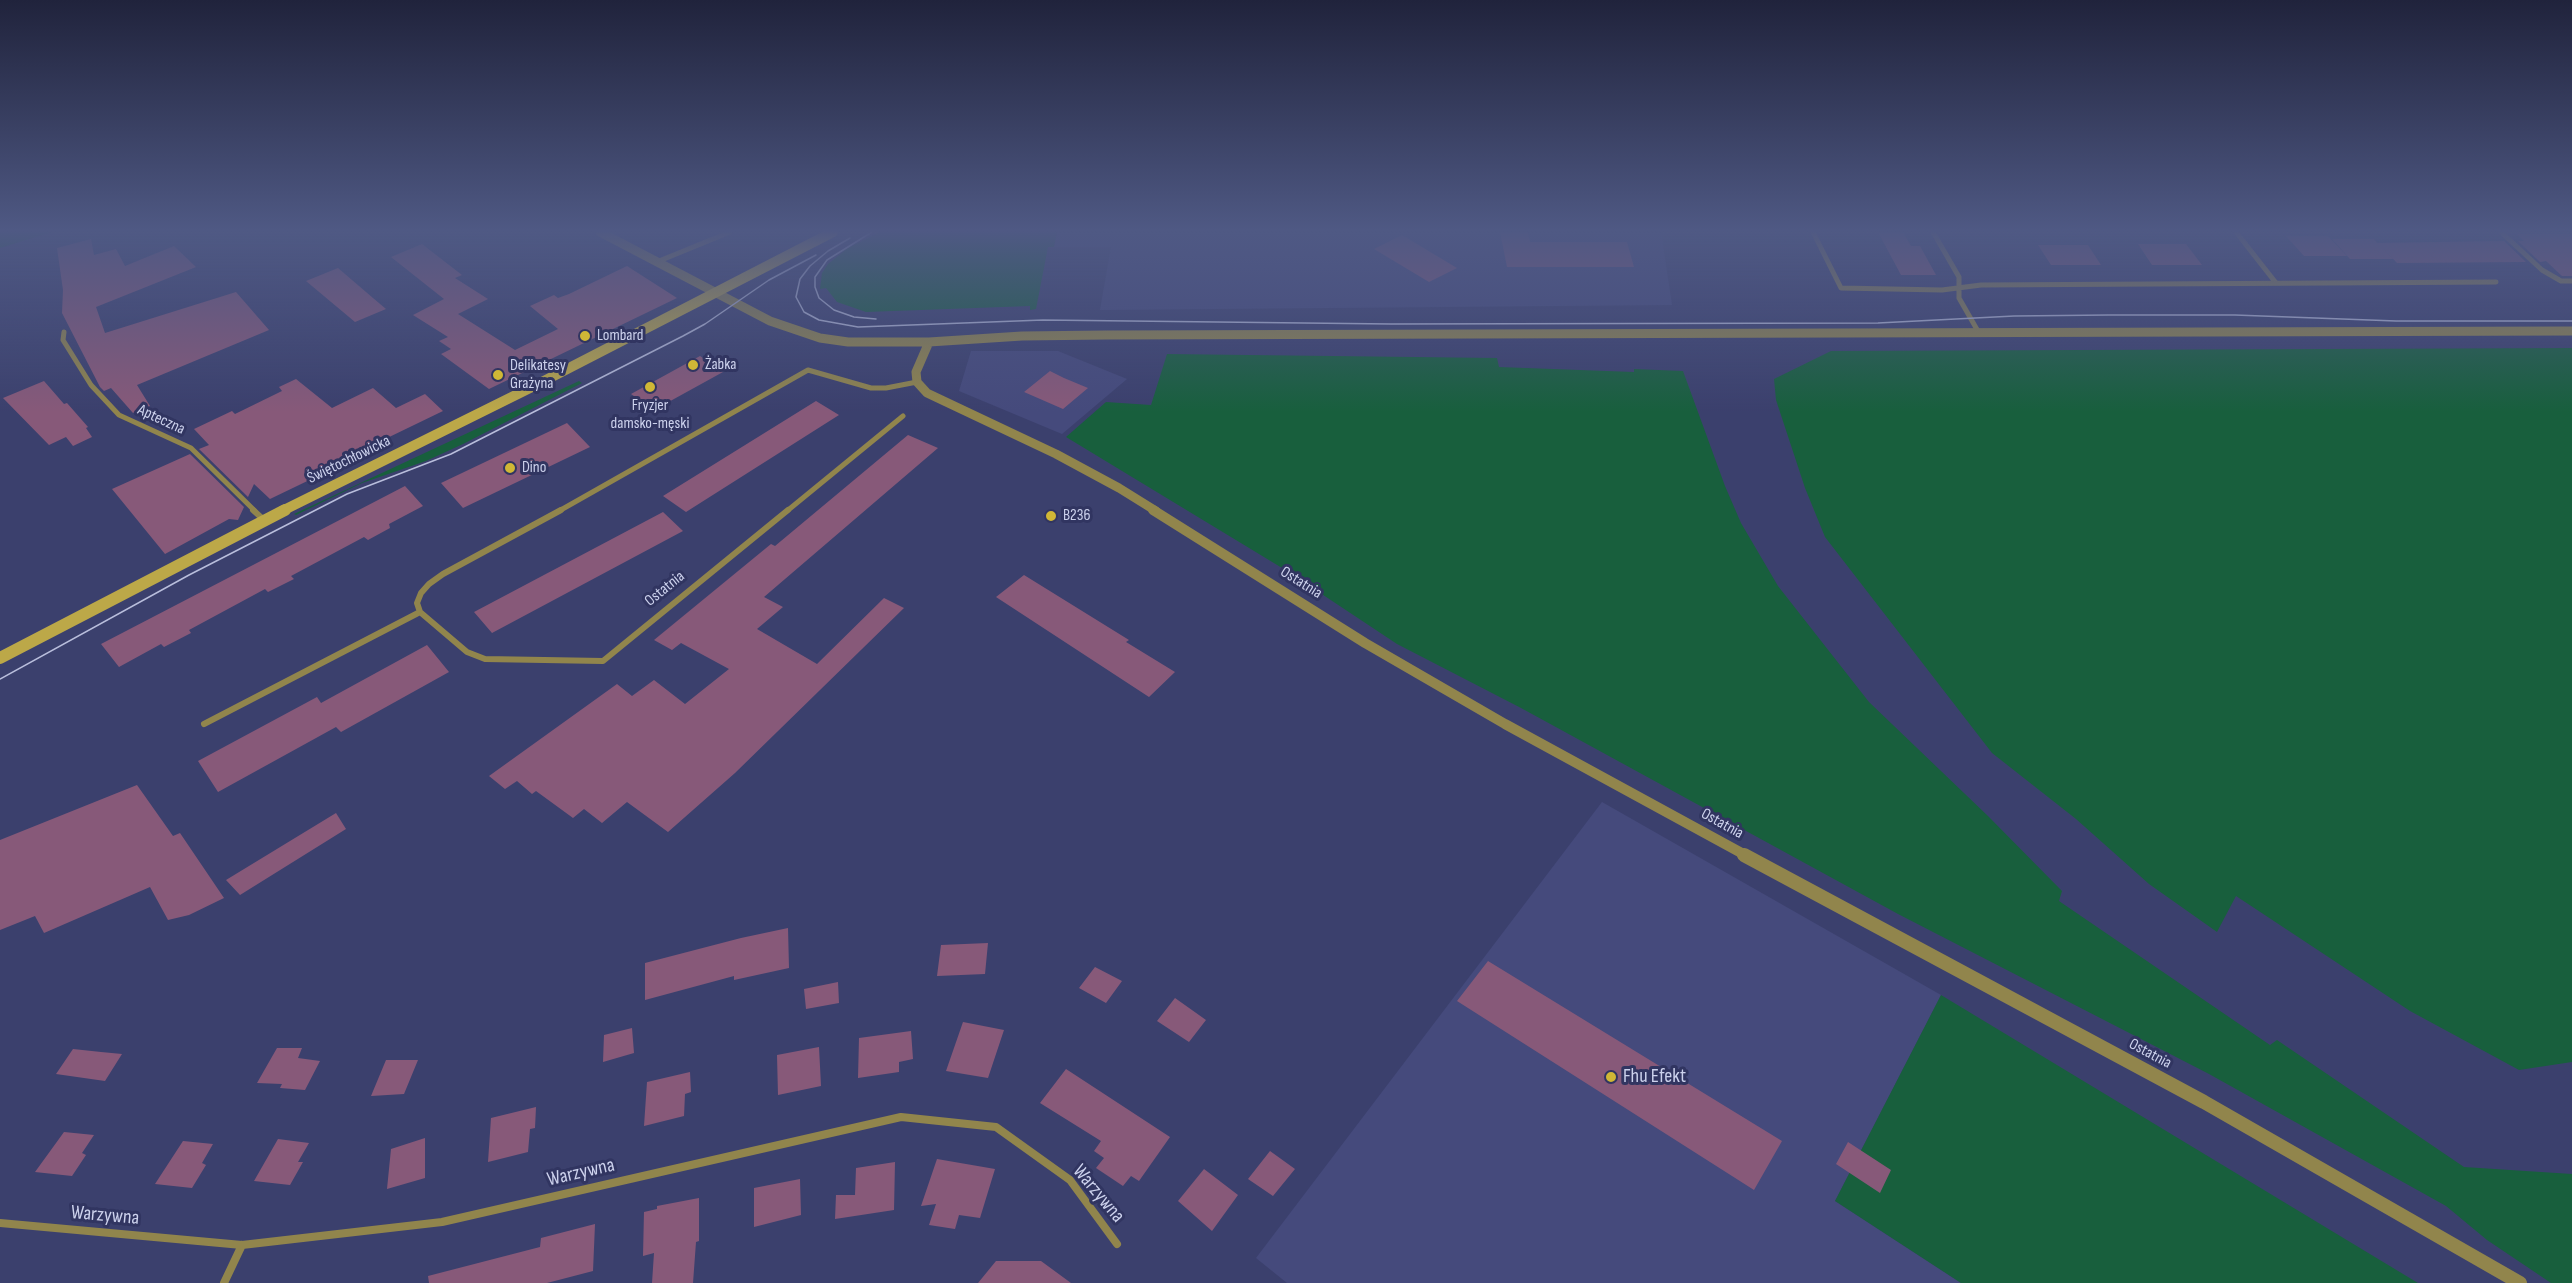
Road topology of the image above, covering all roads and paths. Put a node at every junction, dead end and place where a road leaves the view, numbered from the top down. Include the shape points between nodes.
1 (1958, 292) edge
2 (715, 293) joint
3 (2572, 331) edge
4 (64, 332) dead end
5 (1979, 333) junction
6 (929, 342) junction
7 (916, 382) junction
8 (903, 416) dead end
9 (264, 520) junction
10 (420, 612) junction
11 (0, 658) edge
12 (204, 724) dead end
13 (0, 1223) edge
14 (1117, 1244) dead end
15 (242, 1245) junction
16 (224, 1283) edge
17 (2520, 1283) edge

1 - 5 street
2 - 6 street via 770,321 820,338
2 - 9 main road, Świętochłowicka
3 - 5 street
4 - 9 street, Apteczna via 63,340 91,385 119,415 191,448
5 - 6 street via 1106,335
6 - 7 street via 916,372
7 - 10 street via 871,388 808,370 443,574 421,593 417,603
7 - 17 street, Ostatnia via 944,403 1056,454 1119,488 1365,643 1505,724 2204,1102
8 - 10 street, Ostatnia via 603,661 485,659 467,652
9 - 11 main road, Świętochłowicka
10 - 12 street
13 - 15 street, Warzywna
14 - 15 street, Warzywna via 1070,1180 996,1127 901,1117 442,1222
15 - 16 street

